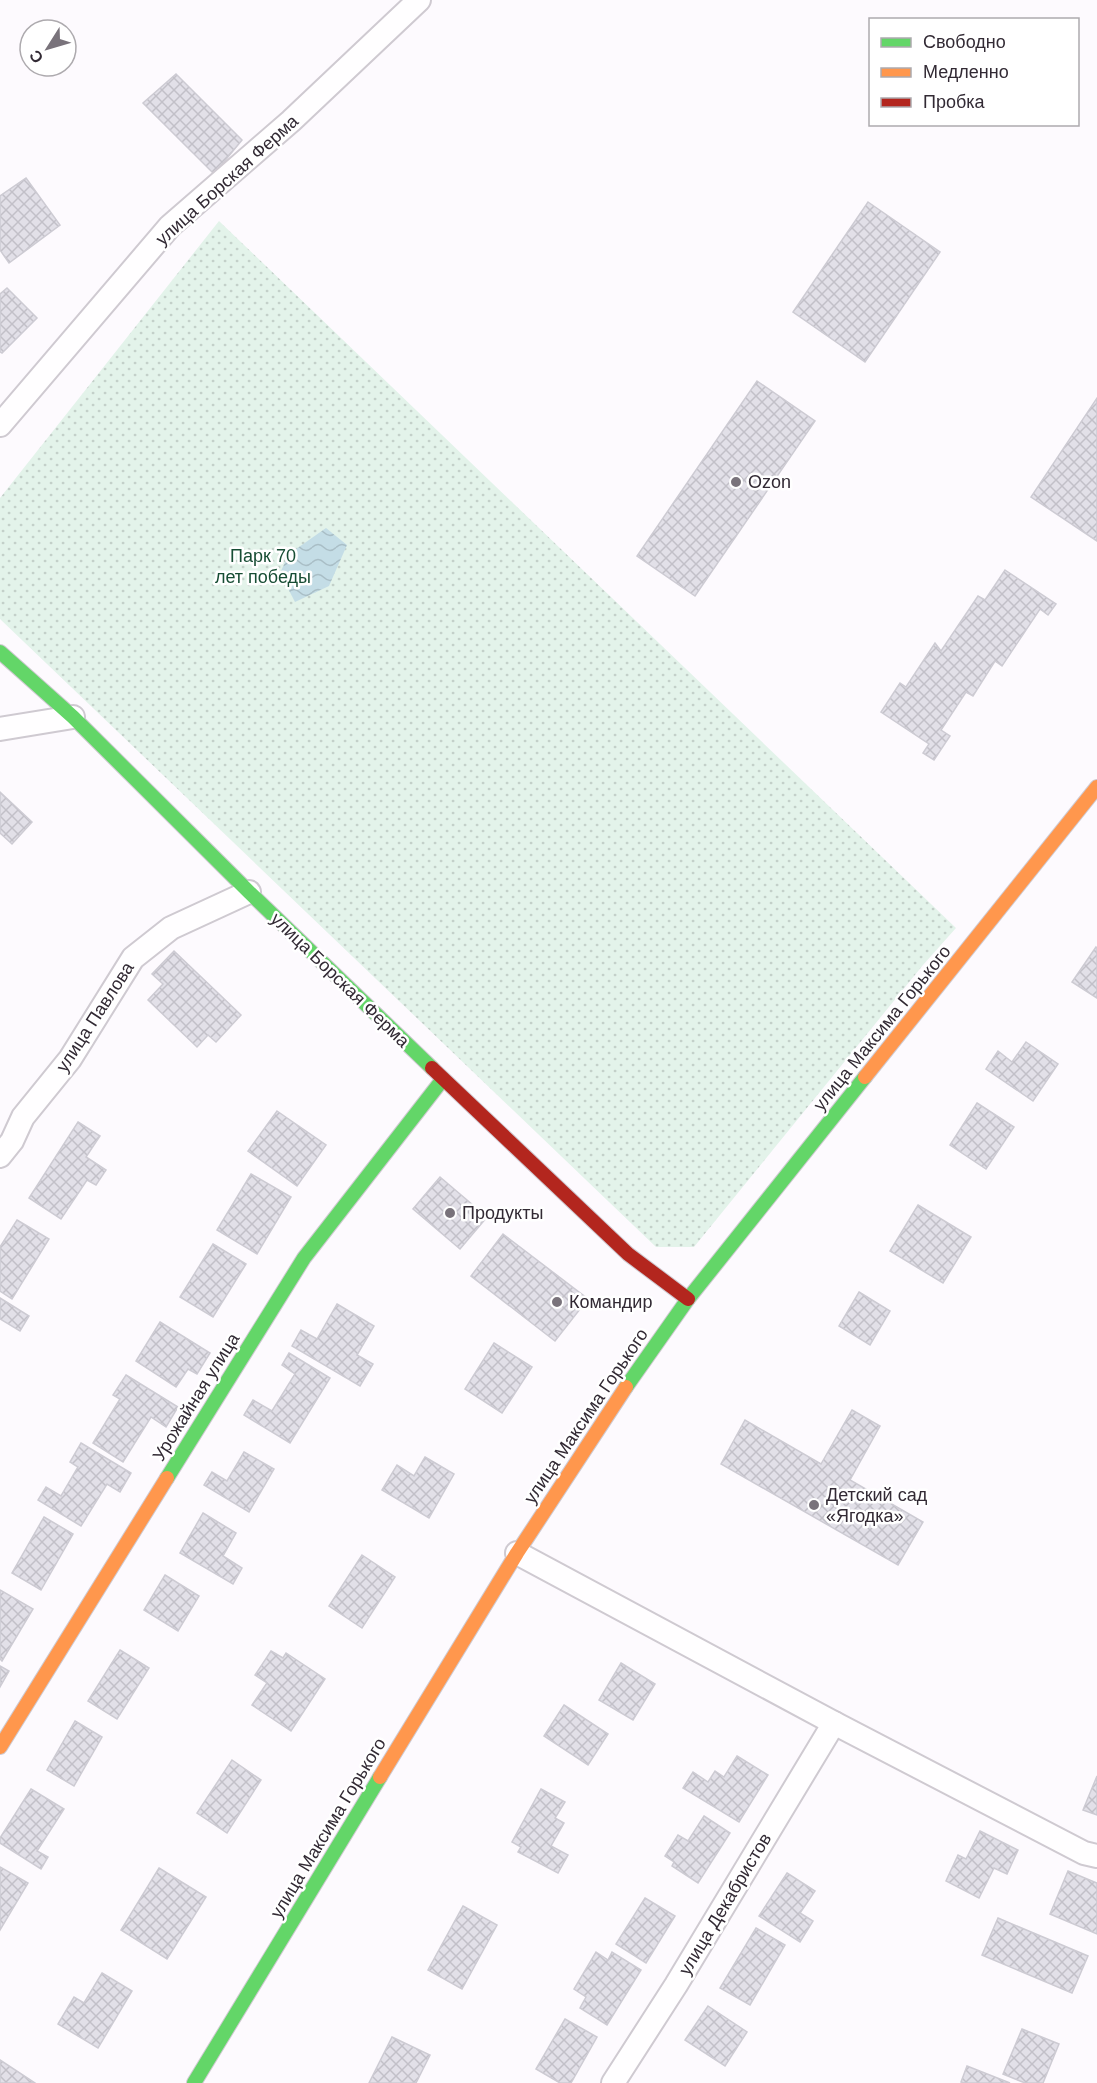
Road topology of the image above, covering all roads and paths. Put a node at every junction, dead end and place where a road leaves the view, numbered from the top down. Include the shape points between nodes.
1 (419, 0) edge
2 (0, 425) edge
3 (0, 652) edge
4 (73, 717) junction
5 (0, 729) edge
6 (1097, 787) edge
7 (249, 892) junction
8 (443, 1079) junction
9 (0, 1156) edge
10 (688, 1299) junction
11 (517, 1553) junction
12 (834, 1723) junction
13 (0, 1747) edge
14 (1097, 1856) edge
15 (194, 2083) edge
16 (613, 2083) edge

1 - 2 street, улица Борская Ферма via 291,121 170,226
3 - 4 street, улица Борская Ферма
4 - 5 street
4 - 7 street, улица Борская Ферма
6 - 10 street, улица Максима Горького
7 - 8 street, улица Борская Ферма
7 - 9 street, улица Павлова via 171,928 133,958 70,1059 23,1117
8 - 10 street, улица Борская Ферма via 628,1254
8 - 13 street, Урожайная улица via 304,1258
10 - 11 street, улица Максима Горького
11 - 12 street
11 - 15 street, улица Максима Горького
12 - 14 street via 1084,1853
12 - 16 street, улица Декабристов

